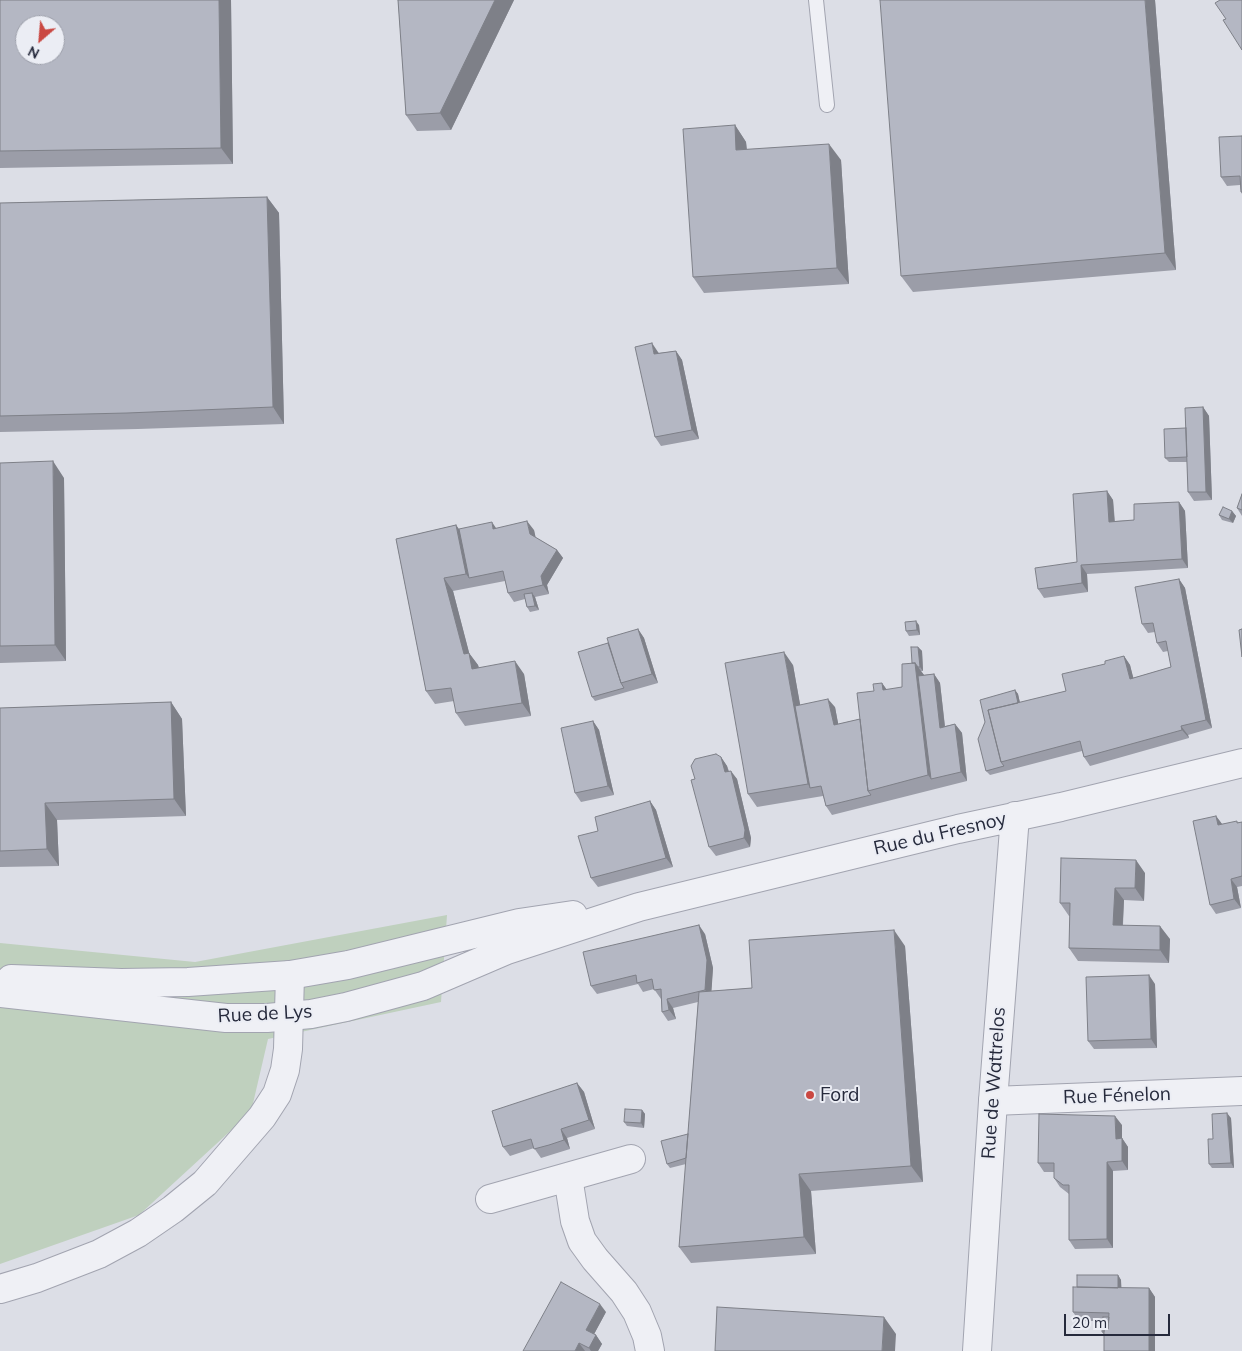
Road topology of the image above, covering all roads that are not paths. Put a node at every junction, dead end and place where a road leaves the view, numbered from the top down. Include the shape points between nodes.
1 (816, 0) edge
2 (827, 105) dead end
3 (1242, 762) edge
4 (1015, 816) junction
5 (520, 934) junction
6 (290, 975) junction
7 (0, 979) edge
8 (0, 993) edge
9 (290, 1016) junction
10 (1242, 1091) edge
11 (992, 1101) junction
12 (631, 1159) dead end
13 (568, 1177) junction
14 (490, 1199) dead end
15 (0, 1290) edge
16 (650, 1351) edge
17 (976, 1351) edge

1 - 2 lane
3 - 4 street, Rue du Fresnoy
4 - 5 street, Rue du Fresnoy
4 - 11 street, Rue de Wattrelos
5 - 6 street, Rue de Lys
5 - 9 street, Rue de Lys via 423,986 346,1007
6 - 7 street, Rue de Lys via 121,983
6 - 9 street
8 - 9 street, Rue de Lys via 226,1018
9 - 15 street via 285,1070 277,1094 262,1117 205,1183 138,1233 99,1254
10 - 11 street, Rue Fénelon
11 - 17 street, Rue de Wattrelos
12 - 13 street
13 - 14 street
13 - 16 street via 582,1241 637,1312

